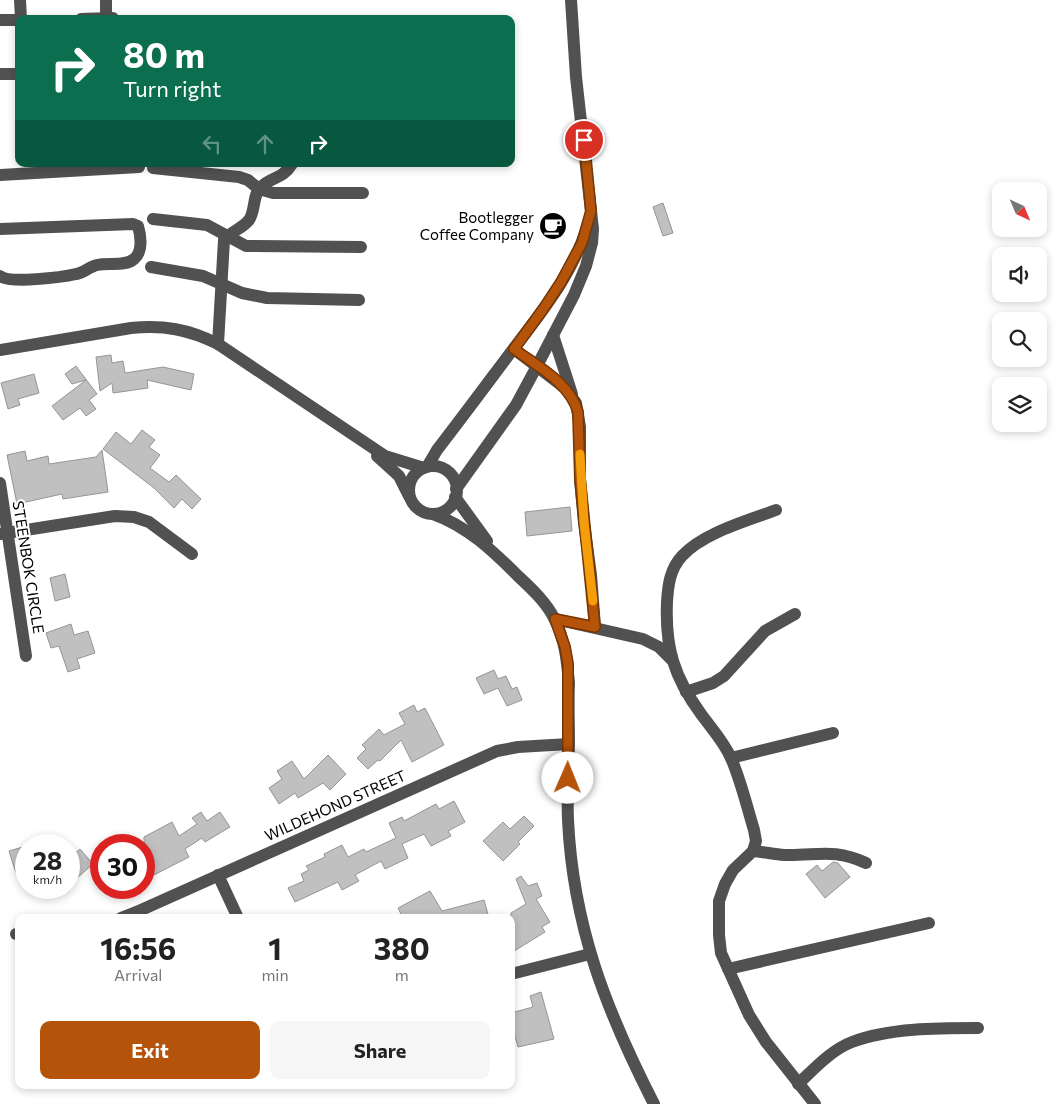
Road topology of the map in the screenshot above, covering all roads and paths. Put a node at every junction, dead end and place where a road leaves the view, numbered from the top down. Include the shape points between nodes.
1 (20, 0) edge
2 (106, 0) edge
3 (564, 0) edge
4 (571, 0) edge
5 (20, 15) edge
6 (106, 15) edge
7 (15, 19) edge
8 (0, 20) edge
9 (572, 30) junction
10 (0, 74) edge
11 (15, 74) edge
12 (139, 167) dead end
13 (289, 167) edge
14 (153, 168) dead end
15 (0, 175) edge
16 (259, 189) junction
17 (363, 193) dead end
18 (591, 211) junction
19 (153, 219) dead end
20 (0, 229) edge
21 (227, 236) junction
22 (361, 247) dead end
23 (152, 267) dead end
24 (0, 276) edge
25 (222, 283) junction
26 (359, 300) dead end
27 (553, 334) junction
28 (218, 344) junction
29 (514, 349) junction
30 (0, 350) edge
31 (537, 366) junction
32 (576, 403) junction
33 (354, 436) junction
34 (426, 468) junction
35 (0, 483) edge
36 (456, 493) junction
37 (410, 498) junction
38 (776, 510) dead end
39 (433, 514) junction
40 (4, 533) edge
41 (492, 550) junction
42 (192, 554) dead end
43 (795, 614) dead end
44 (555, 619) junction
45 (595, 627) junction
46 (26, 656) dead end
47 (672, 659) junction
48 (686, 692) junction
49 (833, 733) dead end
50 (569, 744) junction
51 (731, 758) junction
52 (753, 850) junction
53 (866, 863) dead end
54 (218, 875) junction
55 (131, 914) edge
56 (236, 914) edge
57 (929, 923) dead end
58 (590, 954) junction
59 (728, 969) junction
60 (515, 973) edge
61 (978, 1028) dead end
62 (798, 1084) junction
63 (654, 1104) edge
64 (815, 1104) edge

1 - 5 street
2 - 6 street
3 - 9 street
4 - 9 street
7 - 8 street
9 - 18 street
10 - 11 street
12 - 15 street
13 - 16 street via 281,177
14 - 16 street via 239,177
16 - 17 street via 273,193
16 - 21 street via 249,220
18 - 27 street via 592,243 586,266
18 - 29 street via 574,259
19 - 21 street via 208,225
20 - 24 street via 133,224 138,226 141,235 140,252 126,262 97,264 77,274 21,280
21 - 22 street via 246,246
21 - 25 street via 224,240
23 - 25 street via 203,276
25 - 26 street via 242,293 267,298
25 - 28 street
27 - 31 street
27 - 32 street
28 - 30 street via 183,330 151,326
28 - 33 street
29 - 31 street
29 - 34 street
31 - 32 street via 565,388
31 - 36 street via 516,405
32 - 45 street
33 - 34 street via 385,456
33 - 37 street via 399,476
34 - 36 street via 439,468 449,473
34 - 37 street via 413,477
35 - 40 street, STEENBOK CIRCLE
36 - 39 street via 447,509
36 - 41 street
37 - 39 street via 419,510
38 - 47 street via 709,537 682,555 673,568 668,585 667,635
39 - 41 street via 453,522
40 - 42 street via 115,516 134,517 149,522
40 - 46 street, STEENBOK CIRCLE
41 - 44 street via 532,589
43 - 48 street via 765,631 724,676
44 - 45 street
44 - 50 street via 568,664
45 - 47 street via 643,639
47 - 48 street
48 - 51 street
49 - 51 street
50 - 54 street, WILDEHOND STREET via 497,751
50 - 58 street via 569,840
51 - 52 street via 754,830 756,841
52 - 53 street via 784,855 836,853
52 - 59 street via 733,870 720,901 721,953
54 - 55 street, WILDEHOND STREET
54 - 56 street
57 - 59 street
58 - 60 street
58 - 63 street via 615,1025
59 - 62 street via 749,1015
61 - 62 street via 904,1032 851,1042 825,1058
62 - 64 street

